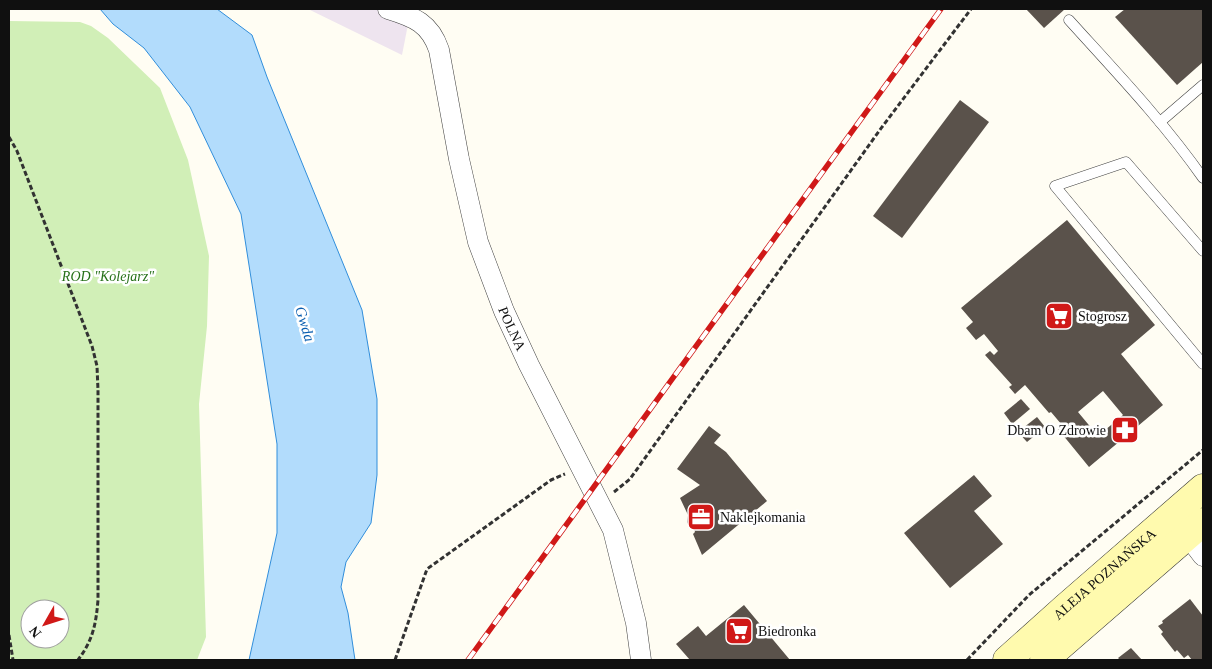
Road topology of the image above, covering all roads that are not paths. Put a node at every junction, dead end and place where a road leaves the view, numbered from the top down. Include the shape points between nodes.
1 (400, 11) edge
2 (1069, 20) dead end
3 (1203, 85) edge
4 (1160, 122) junction
5 (1203, 178) edge
6 (1203, 251) edge
7 (1203, 364) edge
8 (1203, 488) edge
9 (1198, 538) edge
10 (641, 660) edge
11 (1006, 660) edge
12 (1044, 660) edge

1 - 10 street, POLNA via 423,24 436,39 478,242 504,311 618,544
2 - 4 lane
3 - 4 lane
4 - 5 lane
6 - 7 lane via 1126,162 1054,186
8 - 11 main road, ALEJA POZNAŃSKA
9 - 12 main road, ALEJA POZNAŃSKA

